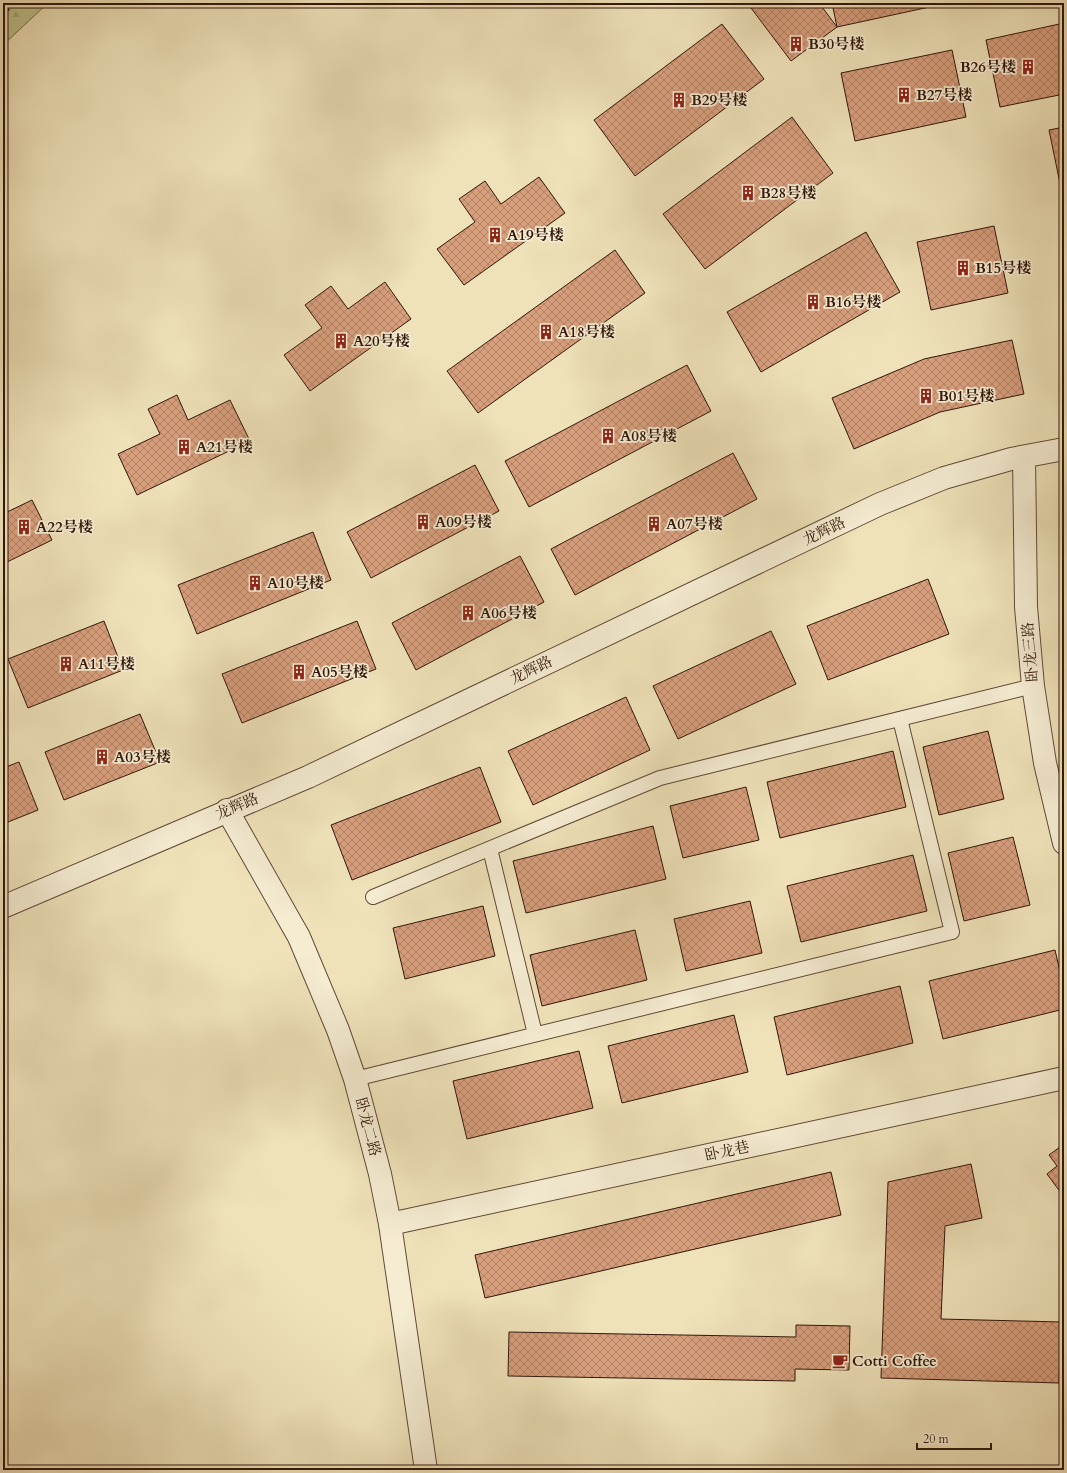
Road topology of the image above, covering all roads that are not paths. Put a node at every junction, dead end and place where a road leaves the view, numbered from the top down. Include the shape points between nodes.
1 (1064, 449) edge
2 (1024, 457) junction
3 (1033, 686) junction
4 (900, 719) junction
5 (227, 810) junction
6 (1064, 844) edge
7 (490, 849) junction
8 (373, 897) dead end
9 (3, 907) edge
10 (534, 1034) junction
11 (1064, 1078) edge
12 (355, 1079) junction
13 (390, 1224) junction
14 (426, 1470) edge

1 - 2 street, 龙辉路
2 - 3 street, 卧龙三路 via 1026,607
2 - 5 street, 龙辉路 via 944,478 880,504 308,777
3 - 4 lane
3 - 6 street, 卧龙三路 via 1045,763
4 - 7 lane via 660,778
4 - 10 lane via 952,932
5 - 9 street, 龙辉路
5 - 12 street, 卧龙二路 via 299,937 333,1016
7 - 8 lane
7 - 10 lane
10 - 12 lane
11 - 13 street, 卧龙巷
12 - 13 street, 卧龙二路 via 375,1153
13 - 14 street, 卧龙二路

